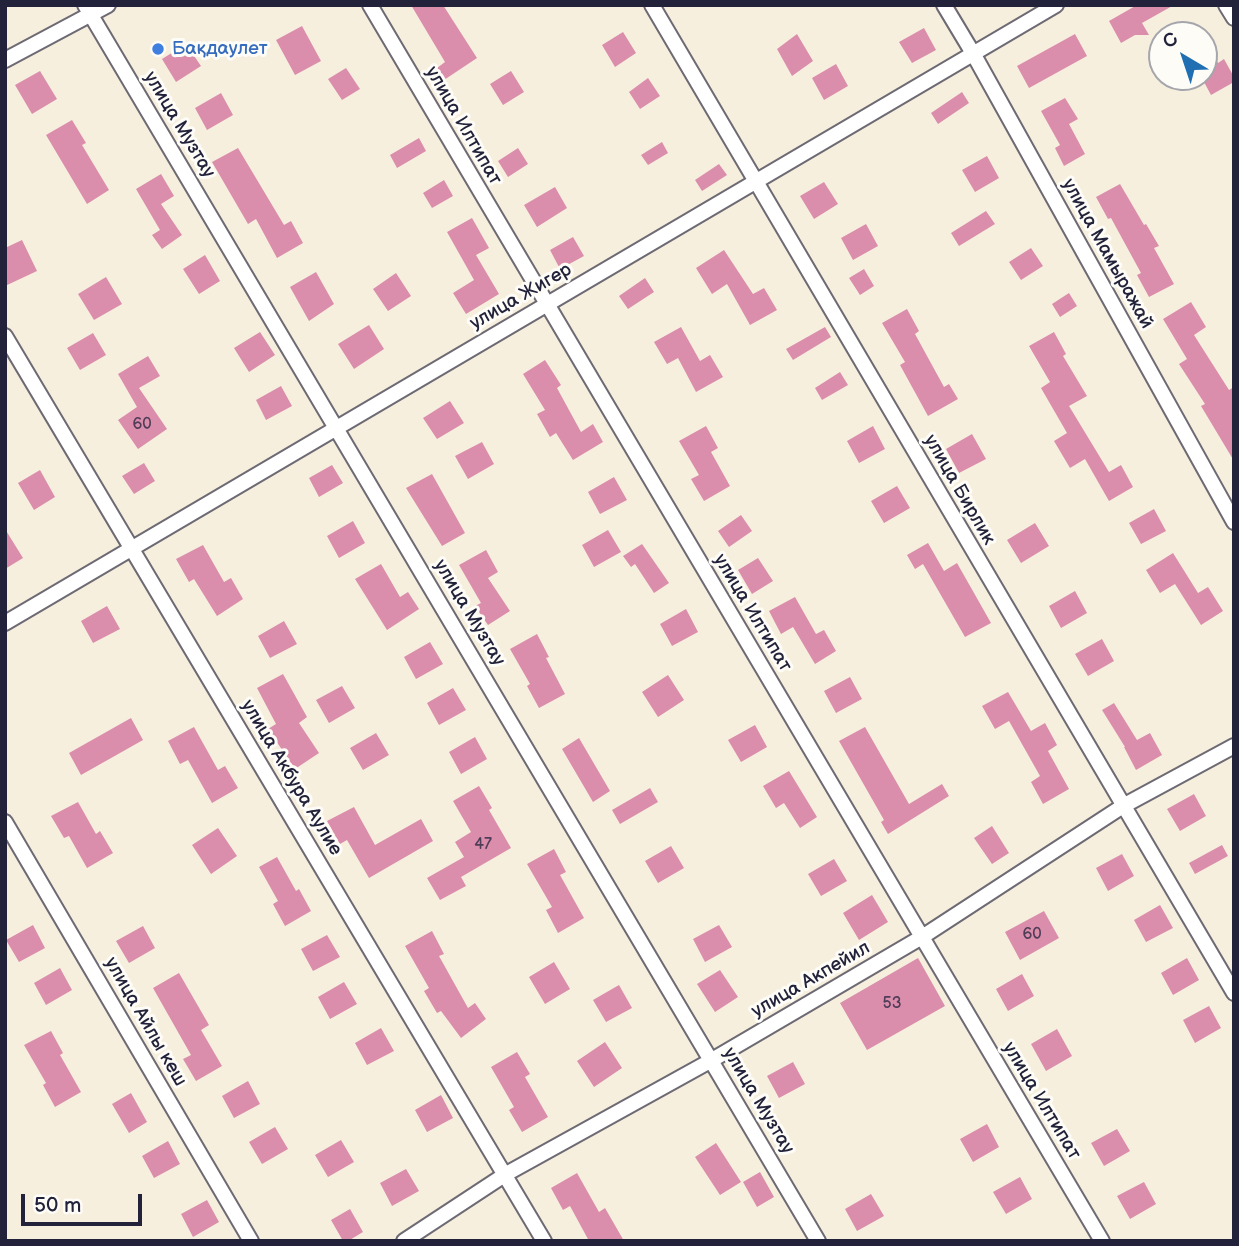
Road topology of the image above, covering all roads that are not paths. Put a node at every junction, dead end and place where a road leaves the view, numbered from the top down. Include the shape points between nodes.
1 (108, 5) edge
2 (370, 5) edge
3 (652, 5) edge
4 (944, 5) edge
5 (1056, 5) edge
6 (1226, 5) edge
7 (87, 10) edge
8 (1234, 18) edge
9 (974, 55) junction
10 (5, 60) edge
11 (756, 183) junction
12 (546, 304) junction
13 (5, 335) edge
14 (336, 427) junction
15 (1234, 522) edge
16 (131, 549) junction
17 (5, 623) edge
18 (1234, 746) edge
19 (1123, 806) junction
20 (5, 822) edge
21 (922, 937) junction
22 (1234, 993) edge
23 (712, 1060) junction
24 (506, 1174) junction
25 (251, 1241) edge
26 (404, 1241) edge
27 (544, 1241) edge
28 (818, 1241) edge
29 (1101, 1241) edge

1 - 7 street
2 - 12 street, улица Илтипат
3 - 11 street, улица Бирлик
4 - 9 street, улица Мамыражай
5 - 9 street, улица Жигер
6 - 8 street
7 - 10 street
7 - 14 street, улица Музтау
9 - 11 street, улица Жигер
9 - 15 street, улица Мамыражай
11 - 12 street, улица Жигер
11 - 19 street, улица Бирлик
12 - 14 street, улица Жигер
12 - 21 street, улица Илтипат
13 - 16 street, улица Акбура Аулие
14 - 16 street, улица Жигер
14 - 23 street, улица Музтау
16 - 17 street, улица Жигер
16 - 24 street, улица Акбура Аулие
18 - 19 street, улица Акпейил
19 - 21 street, улица Акпейил
19 - 22 street, улица Бирлик
20 - 25 street, улица Айлы кеш
21 - 23 street, улица Акпейил
21 - 29 street, улица Илтипат
23 - 24 street, улица Акпейил
23 - 28 street, улица Музтау
24 - 26 street, улица Акпейил
24 - 27 street, улица Акбура Аулие

